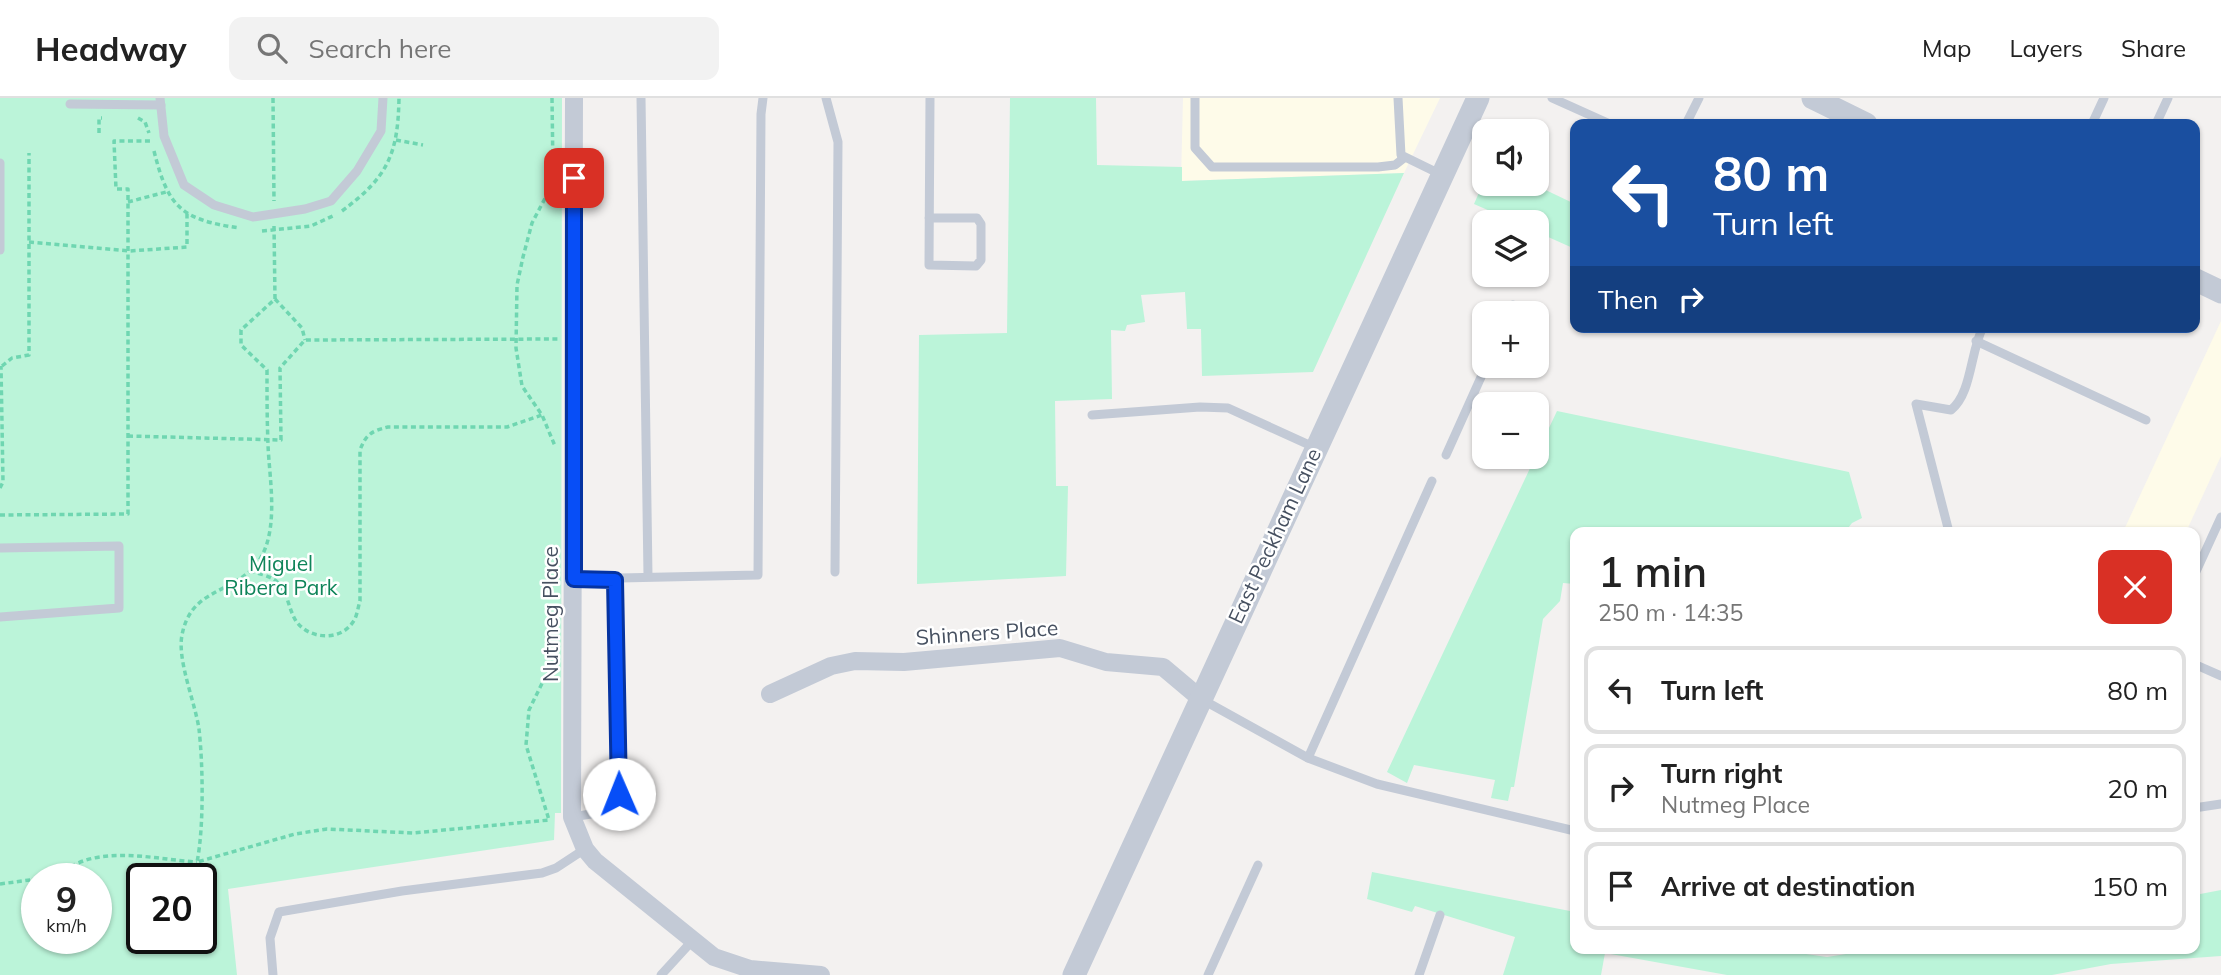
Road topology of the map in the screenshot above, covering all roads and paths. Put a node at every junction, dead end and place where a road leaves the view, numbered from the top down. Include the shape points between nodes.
1 (272, 98) edge
2 (383, 98) edge
3 (399, 98) edge
4 (552, 98) edge
5 (574, 98) edge
6 (641, 98) edge
7 (763, 98) edge
8 (826, 98) edge
9 (930, 98) edge
10 (1195, 98) edge
11 (1398, 98) edge
12 (1478, 98) edge
13 (1552, 98) edge
14 (1699, 98) edge
15 (1813, 98) edge
16 (2104, 98) edge
17 (2168, 98) edge
18 (161, 102) edge
19 (70, 104) dead end
20 (137, 117) dead end
21 (109, 118) dead end
22 (1599, 119) edge
23 (1688, 119) edge
24 (1856, 119) edge
25 (2094, 119) edge
26 (2158, 119) edge
27 (99, 133) dead end
28 (396, 140) junction
29 (152, 141) junction
30 (423, 145) dead end
31 (29, 153) dead end
32 (1404, 158) junction
33 (0, 163) edge
34 (1442, 175) junction
35 (166, 192) junction
36 (128, 202) junction
37 (187, 213) junction
38 (274, 214) junction
39 (929, 218) junction
40 (249, 229) dead end
41 (274, 230) junction
42 (259, 231) dead end
43 (29, 242) junction
44 (0, 250) edge
45 (130, 251) junction
46 (0, 256) edge
47 (2200, 282) edge
48 (2221, 292) edge
49 (275, 299) junction
50 (1980, 333) edge
51 (561, 339) dead end
52 (305, 340) junction
53 (516, 340) junction
54 (1976, 341) junction
55 (1, 366) edge
56 (1481, 378) edge
57 (542, 415) junction
58 (1092, 415) dead end
59 (2146, 420) dead end
60 (128, 436) junction
61 (268, 440) junction
62 (555, 446) dead end
63 (1315, 448) junction
64 (1446, 455) dead end
65 (1432, 481) dead end
66 (0, 488) edge
67 (0, 515) edge
68 (2221, 517) edge
69 (1948, 527) edge
70 (0, 548) edge
71 (2200, 563) edge
72 (250, 571) junction
73 (835, 572) dead end
74 (648, 576) junction
75 (574, 579) junction
76 (615, 580) junction
77 (0, 617) edge
78 (556, 653) dead end
79 (2200, 667) edge
80 (2221, 676) edge
81 (770, 694) dead end
82 (1201, 699) junction
83 (1308, 758) junction
84 (2221, 804) edge
85 (2200, 807) edge
86 (572, 817) junction
87 (1570, 830) edge
88 (585, 849) junction
89 (197, 862) junction
90 (74, 863) edge
91 (1258, 865) dead end
92 (21, 881) edge
93 (0, 884) edge
94 (1440, 915) dead end
95 (693, 940) junction
96 (272, 975) edge
97 (660, 975) edge
98 (821, 975) edge
99 (1074, 975) edge
100 (1208, 975) edge
101 (1419, 975) edge

1 - 38 path
2 - 38 lane via 381,131 357,171 331,201
3 - 28 path
4 - 53 path via 553,171 523,257 517,285
5 - 75 street, Nutmeg Place
6 - 74 lane
7 - 74 lane via 758,575
8 - 73 lane via 838,142
9 - 39 lane
10 - 32 lane via 1195,148 1212,167 1378,167 1395,165
11 - 32 lane via 1399,150
12 - 34 street, East Peckham Lane
13 - 22 lane
14 - 23 lane
15 - 24 street
16 - 25 lane
17 - 26 lane
18 - 19 lane
18 - 38 lane via 164,136 184,185 214,205 253,217
20 - 29 path via 145,122
21 - 27 path via 99,118
28 - 30 path
28 - 41 path via 391,160 359,198 338,214 311,226
29 - 35 path
29 - 36 path via 114,141 116,189 128,189
31 - 43 path
32 - 34 lane
33 - 44 lane
34 - 63 street, East Peckham Lane
35 - 36 path
35 - 37 path
36 - 45 path
37 - 40 path
37 - 45 path via 187,247
38 - 41 path
39 - 39 lane via 929,265 976,266 981,260 977,218
41 - 42 path
41 - 49 path
43 - 45 path
43 - 55 path via 29,355
44 - 46 lane
45 - 60 path
47 - 48 street
49 - 52 path via 302,328
49 - 61 path via 241,330 241,345 267,370
50 - 54 lane
51 - 53 path
52 - 53 path
52 - 61 path via 280,368 281,440
53 - 57 path via 522,386
54 - 59 lane
54 - 69 lane via 1961,402 1951,410 1916,404
55 - 66 path
56 - 64 lane
57 - 62 path
57 - 72 path via 507,427 372,430 360,450 360,601 353,623 343,631 327,636 309,634 295,621 280,585
58 - 63 lane via 1228,408
60 - 61 path
60 - 67 path via 128,514
61 - 72 path via 272,522
63 - 82 street, East Peckham Lane
65 - 83 lane
68 - 71 lane
70 - 77 lane via 120,546 120,608
72 - 89 path via 209,593 189,615 181,636 201,755
74 - 76 lane
75 - 76 lane
75 - 86 street, Nutmeg Place
76 - 86 lane via 619,794 615,810
78 - 89 path via 529,710 526,744 549,820 413,833 327,829
79 - 80 lane
81 - 82 street, Shinners Place via 831,666 855,661 904,662 1060,648 1106,662 1163,667
82 - 83 lane
82 - 99 street, East Peckham Lane
83 - 87 lane via 1377,784
84 - 85 lane
86 - 88 street, Nutmeg Place
88 - 95 street, Nutmeg Place
88 - 96 lane via 542,873 279,912 270,938
89 - 90 path via 126,855
91 - 100 lane
92 - 93 path
94 - 101 lane
95 - 97 lane
95 - 98 street, Nutmeg Place via 733,966

